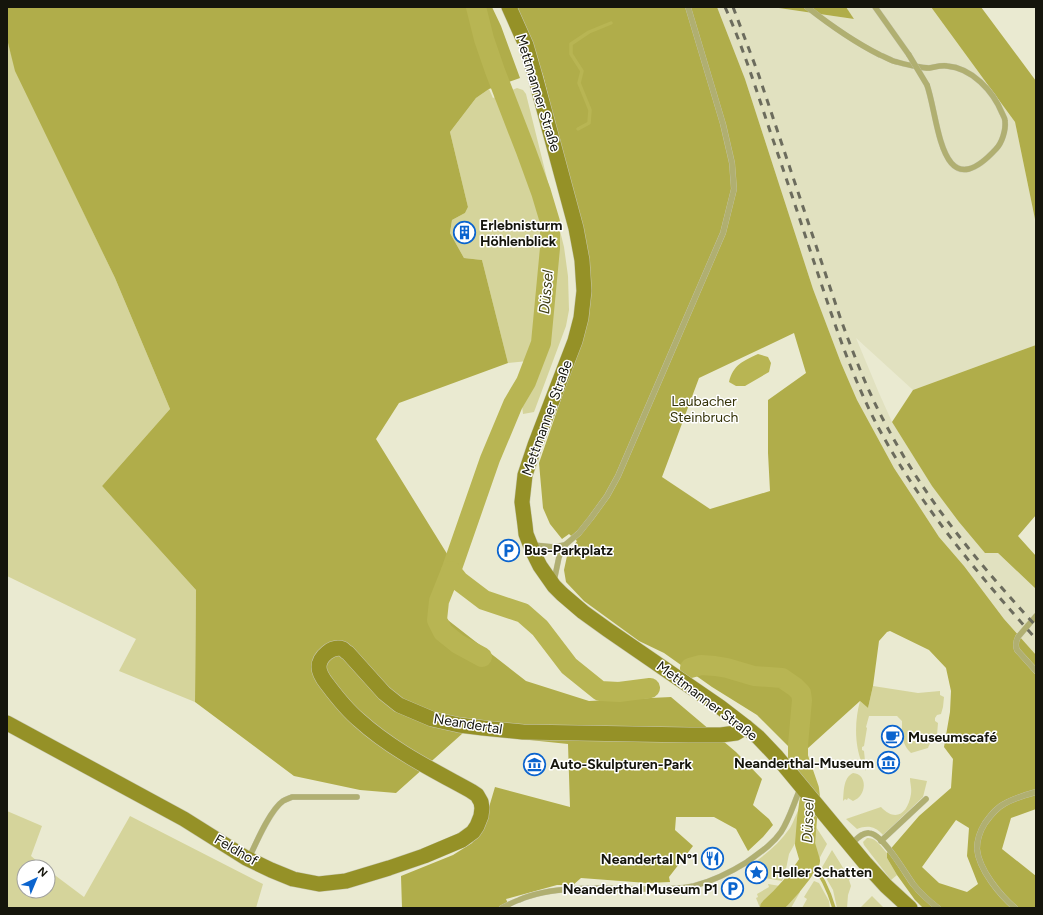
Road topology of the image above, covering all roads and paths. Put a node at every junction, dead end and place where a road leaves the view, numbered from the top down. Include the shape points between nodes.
1 (509, 7) edge
2 (688, 7) edge
3 (807, 7) edge
4 (875, 7) edge
5 (530, 545) junction
6 (565, 545) junction
7 (554, 586) junction
8 (1036, 616) edge
9 (1036, 671) edge
10 (7, 723) edge
11 (746, 727) junction
12 (803, 787) junction
13 (1036, 792) edge
14 (357, 798) dead end
15 (926, 799) dead end
16 (477, 826) joint
17 (881, 841) junction
18 (850, 844) junction
19 (249, 859) junction
20 (502, 908) edge
21 (910, 908) edge
22 (938, 908) edge
23 (1015, 908) edge

1 - 5 main road, Mettmanner Straße via 526,45 572,213 582,260 584,291 575,342 525,475 522,502
2 - 6 lane via 723,124 732,163 734,189 723,233 618,476 591,518
3 - 4 lane, bridge via 866,48 897,62 928,68 958,68 979,80 1000,106 1005,120 1004,134 998,148 974,168 959,169 951,164 939,138 927,85 909,54
5 - 6 lane
5 - 7 main road, Mettmanner Straße
6 - 7 lane via 559,557
7 - 11 main road, Mettmanner Straße via 583,612
8 - 9 lane via 1016,640 1017,650
10 - 19 main road, Feldhof via 184,819
11 - 12 main road, Mettmanner Straße via 778,757
11 - 16 main road, Neandertal via 736,733 689,735 523,732 458,725 432,719 399,705 384,693 343,649 326,653 319,668 326,683 358,719 396,749 477,796 482,808
12 - 18 main road, Mettmanner Straße
12 - 20 lane via 782,830 772,843 735,869 705,882 686,888 586,888 546,892 520,899
13 - 23 lane via 1014,799 998,808 983,826 978,840 980,861 1000,893
14 - 19 lane via 292,797 284,801 264,827
15 - 17 lane
16 - 19 main road, Feldhof via 462,840 424,856 346,881 319,884 293,879
17 - 18 lane via 874,834 867,833
17 - 22 lane via 914,885
18 - 21 main road, Mettmanner Straße via 886,886

